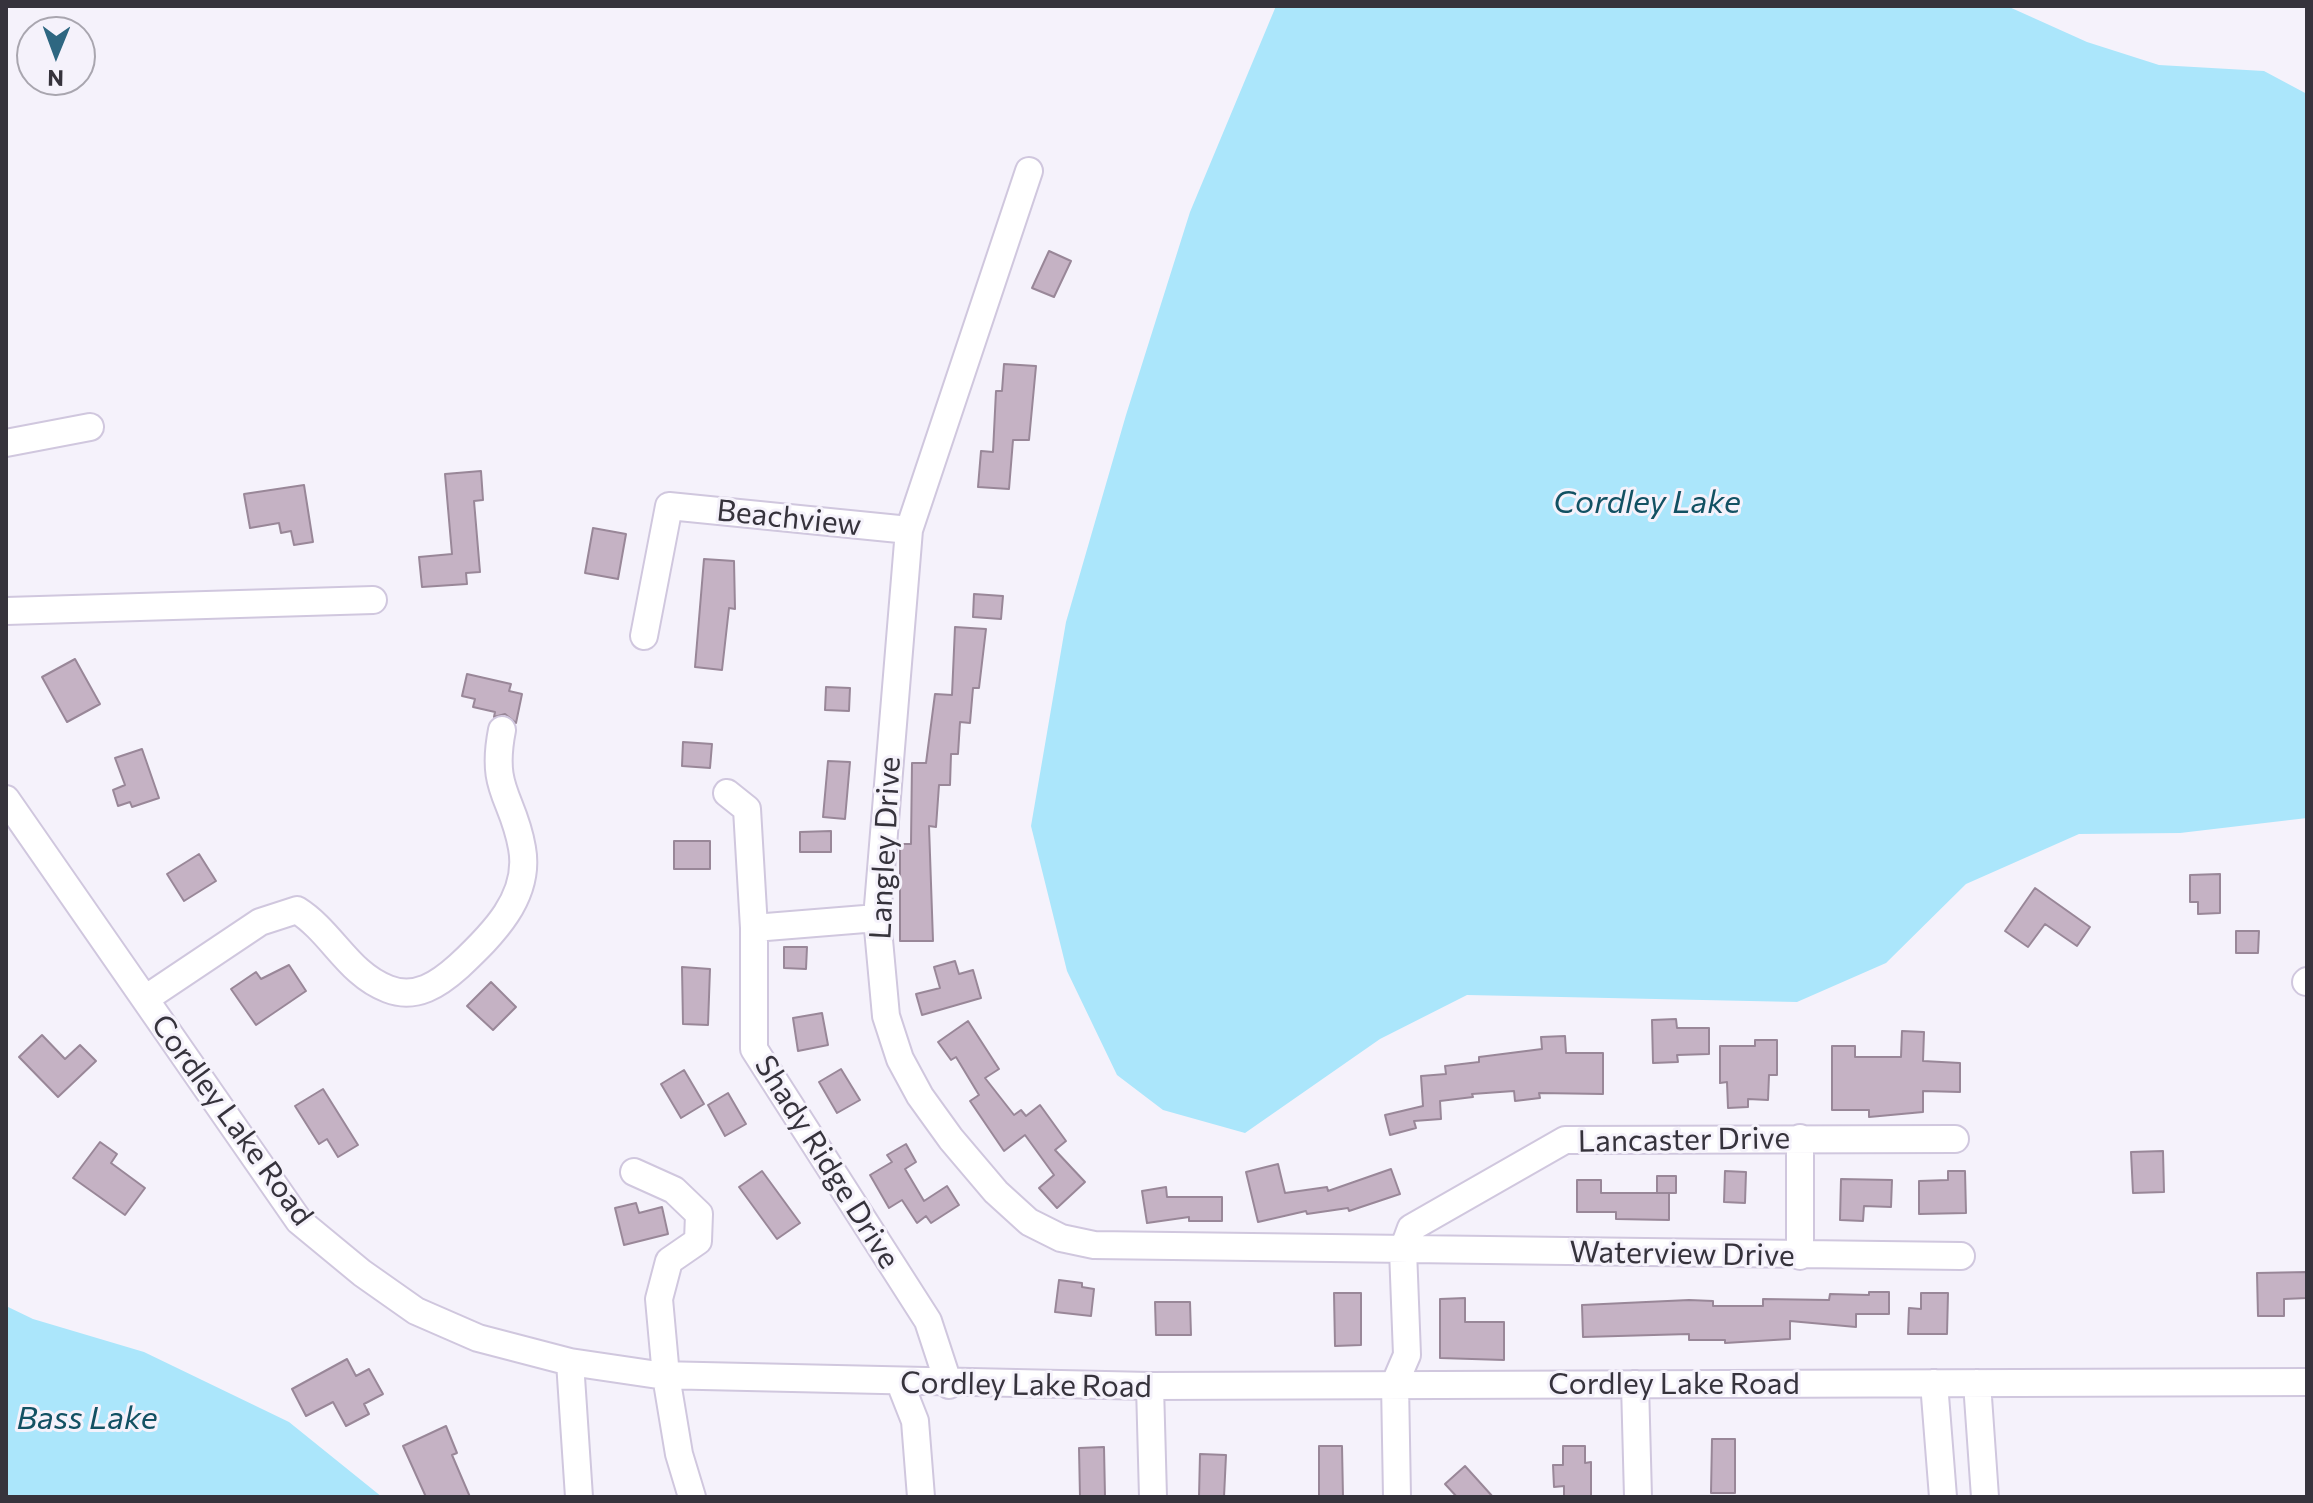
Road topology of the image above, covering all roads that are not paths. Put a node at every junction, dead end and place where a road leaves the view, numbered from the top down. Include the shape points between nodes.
1 (1029, 171) dead end
2 (90, 427) dead end
3 (6, 443) edge
4 (909, 530) junction
5 (373, 600) dead end
6 (6, 611) edge
7 (644, 636) dead end
8 (502, 730) dead end
9 (727, 793) dead end
10 (6, 799) edge
11 (877, 918) junction
12 (754, 928) junction
13 (145, 999) junction
14 (1800, 1138) junction
15 (1955, 1139) dead end
16 (634, 1172) dead end
17 (1403, 1250) junction
18 (1800, 1256) junction
19 (1961, 1256) dead end
20 (570, 1362) junction
21 (666, 1376) junction
22 (2307, 1382) edge
23 (900, 1383) junction
24 (1395, 1383) junction
25 (1934, 1383) junction
26 (1977, 1383) junction
27 (1635, 1384) junction
28 (949, 1385) junction
29 (1150, 1386) junction
30 (579, 1497) edge
31 (692, 1497) edge
32 (921, 1497) edge
33 (1153, 1497) edge
34 (1397, 1497) edge
35 (1638, 1497) edge
36 (1943, 1497) edge
37 (1985, 1497) edge

1 - 4 street, Langley Drive
2 - 3 street
4 - 7 street, Beachview via 669,506
4 - 11 street, Langley Drive
5 - 6 street
8 - 13 street via 498,777 522,846 521,885 487,940 436,985 404,993 388,989 361,974 297,910 260,922
9 - 12 street, Shady Ridge Drive via 747,809
10 - 13 street, Cordley Lake Road
11 - 12 street
11 - 17 street, Langley Drive via 886,1016 900,1059 951,1139 1029,1222 1061,1238 1094,1245
12 - 28 street, Shady Ridge Drive via 754,1049 928,1321
13 - 20 street, Cordley Lake Road via 299,1221 416,1311 478,1338
14 - 15 street, Lancaster Drive
14 - 17 street, Lancaster Drive via 1565,1140 1411,1228
14 - 18 street
16 - 21 street via 674,1190 699,1214 698,1241 669,1261 659,1299
17 - 18 street, Waterview Drive
17 - 24 street via 1407,1355
18 - 19 street, Waterview Drive
20 - 21 street, Cordley Lake Road
20 - 30 street
21 - 23 street, Cordley Lake Road
21 - 31 street
22 - 26 street, Cordley Lake Road
23 - 28 street, Cordley Lake Road
23 - 32 street via 915,1421
24 - 27 street, Cordley Lake Road
24 - 29 street, Cordley Lake Road
24 - 34 street
25 - 26 street, Cordley Lake Road
25 - 27 street, Cordley Lake Road
25 - 36 street
26 - 37 street
27 - 35 street
28 - 29 street, Cordley Lake Road
29 - 33 street

